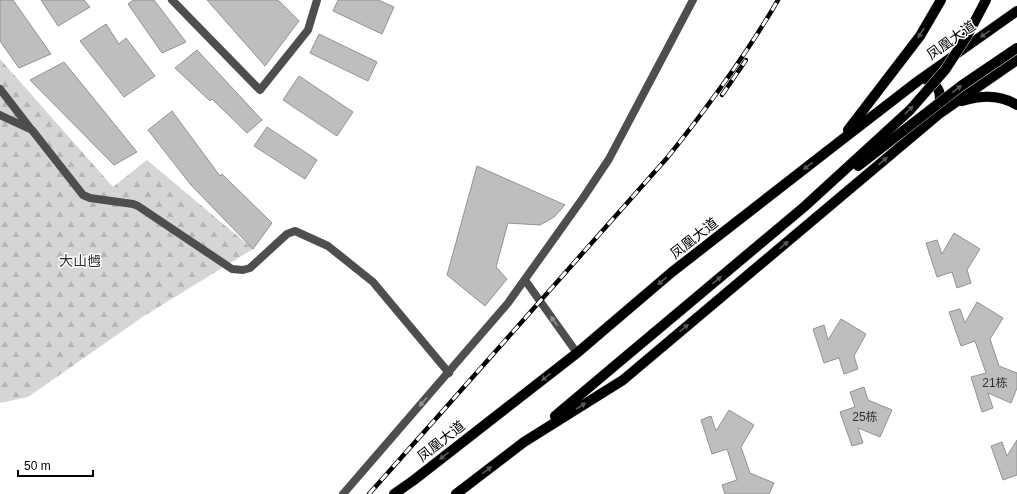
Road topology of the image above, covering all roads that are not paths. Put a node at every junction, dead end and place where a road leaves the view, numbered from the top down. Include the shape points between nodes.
1 (172, 0) edge
2 (316, 0) edge
3 (693, 0) edge
4 (941, 0) edge
5 (986, 0) edge
6 (1017, 11) edge
7 (1017, 48) edge
8 (1017, 60) edge
9 (918, 81) junction
10 (0, 89) edge
11 (952, 104) junction
12 (1017, 105) edge
13 (939, 114) junction
14 (0, 115) edge
15 (32, 130) junction
16 (839, 142) junction
17 (804, 207) junction
18 (525, 280) junction
19 (577, 353) junction
20 (449, 372) junction
21 (524, 442) junction
22 (343, 494) edge
23 (394, 494) edge
24 (456, 494) edge

1 - 2 street via 260,90 308,30
3 - 18 street via 609,159
4 -> 16 main road via 920,36
17 -> 5 main road, bridge via 910,110 946,70
6 -> 9 main road, 凤凰大道
17 -> 7 main road, bridge via 961,86
8 - 11 main road
9 - 13 main road via 930,79 937,85 941,95
9 - 16 main road, 凤凰大道
10 - 15 street
11 - 12 main road via 974,97 994,96 1010,100
11 - 13 main road
21 -> 13 main road via 623,380
14 - 15 street
15 - 20 street via 83,195 138,206 232,269 250,268 287,234 295,231 328,246 373,282
16 -> 19 main road, 凤凰大道 via 672,272
21 -> 17 main road, bridge
19 -> 18 street
18 - 20 street
19 -> 23 main road, 凤凰大道
20 -> 22 street
24 -> 21 main road

